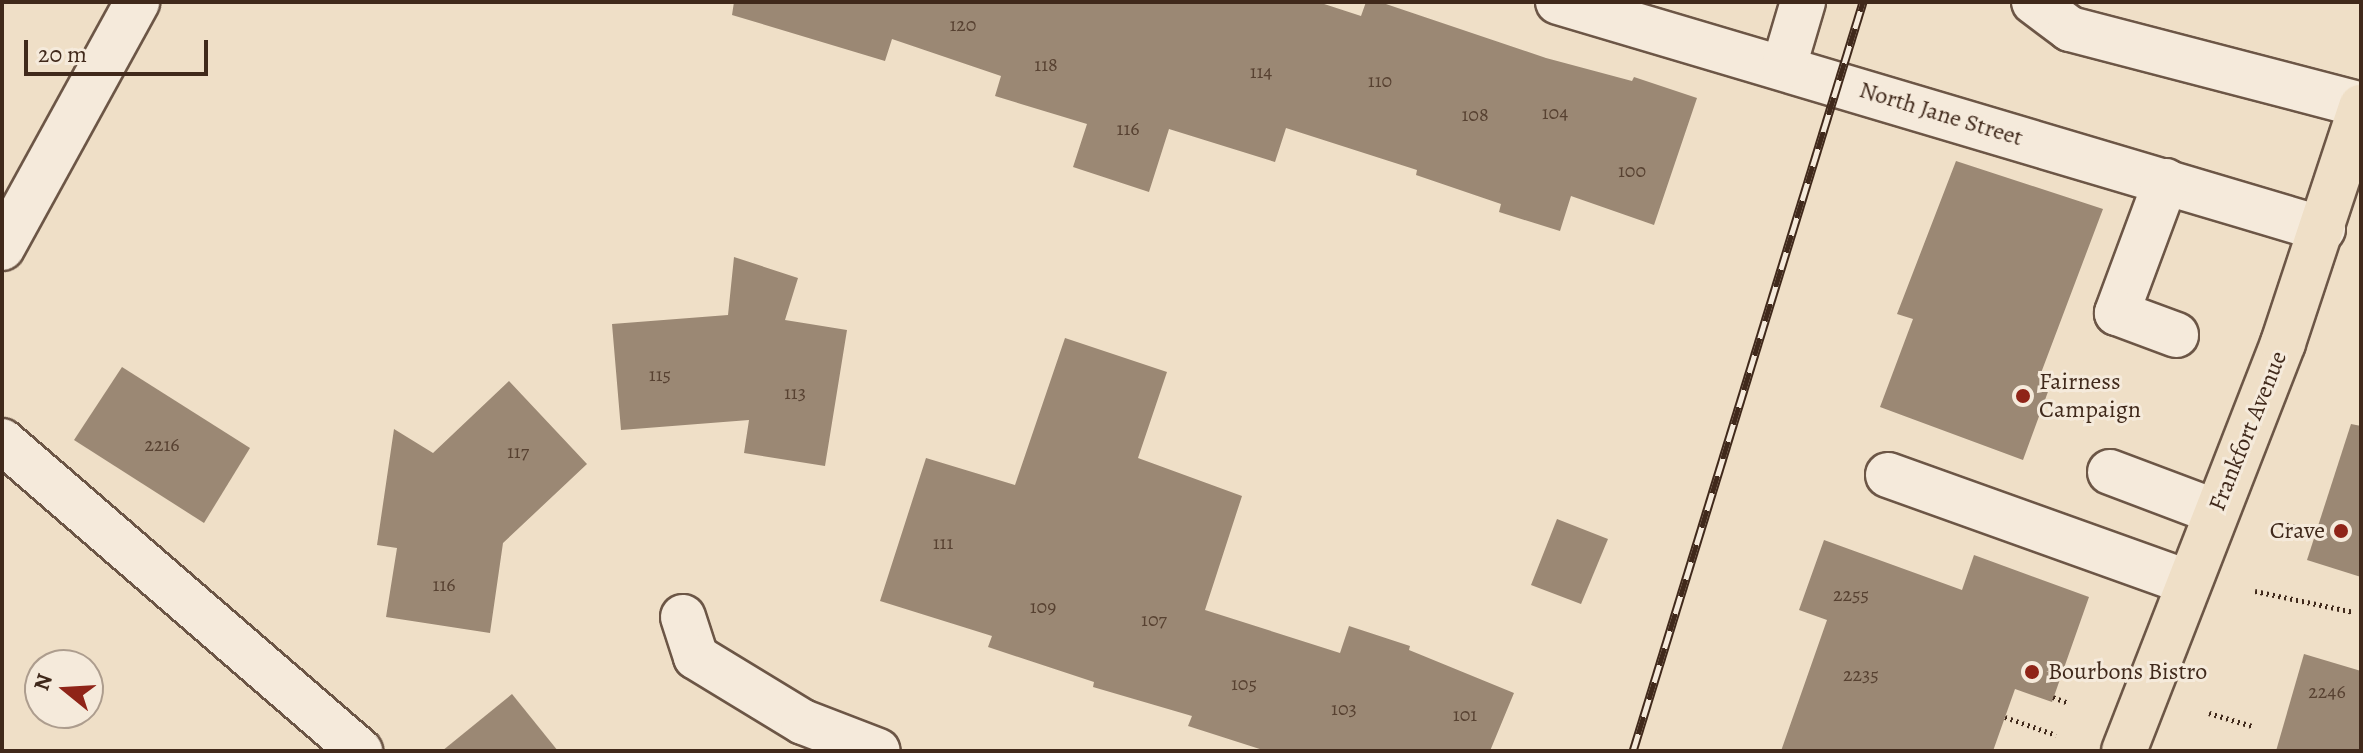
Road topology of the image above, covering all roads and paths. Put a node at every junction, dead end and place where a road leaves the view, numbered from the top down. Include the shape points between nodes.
1 (137, 2) edge
2 (1558, 2) edge
3 (1803, 2) edge
4 (2034, 2) edge
5 (1784, 66) junction
6 (2361, 106) edge
7 (2166, 181) junction
8 (2323, 229) junction
9 (2, 248) edge
10 (2176, 335) dead end
11 (2, 441) edge
12 (2110, 472) dead end
13 (1888, 475) dead end
14 (2216, 512) junction
15 (2281, 523) dead end
16 (2316, 533) dead end
17 (2187, 582) junction
18 (2255, 591) dead end
19 (2354, 612) dead end
20 (683, 617) dead end
21 (2053, 697) dead end
22 (2069, 703) dead end
23 (2209, 713) dead end
24 (2005, 717) dead end
25 (2252, 726) dead end
26 (2056, 735) dead end
27 (360, 751) edge
28 (878, 751) edge
29 (2124, 751) edge

1 - 9 street
2 - 5 street, North Jane Street
3 - 5 street
4 - 6 street via 2070,29
5 - 7 street, North Jane Street
6 - 8 main road, Frankfort Avenue
7 - 8 street, North Jane Street
7 - 10 street via 2117,313
8 - 14 main road, Frankfort Avenue
11 - 27 street
12 - 14 street
13 - 17 street
14 - 17 main road, Frankfort Avenue
15 - 16 path
17 - 29 main road, Frankfort Avenue
18 - 19 path
20 - 28 street via 696,657 803,722
21 - 22 path
23 - 25 path
24 - 26 path

